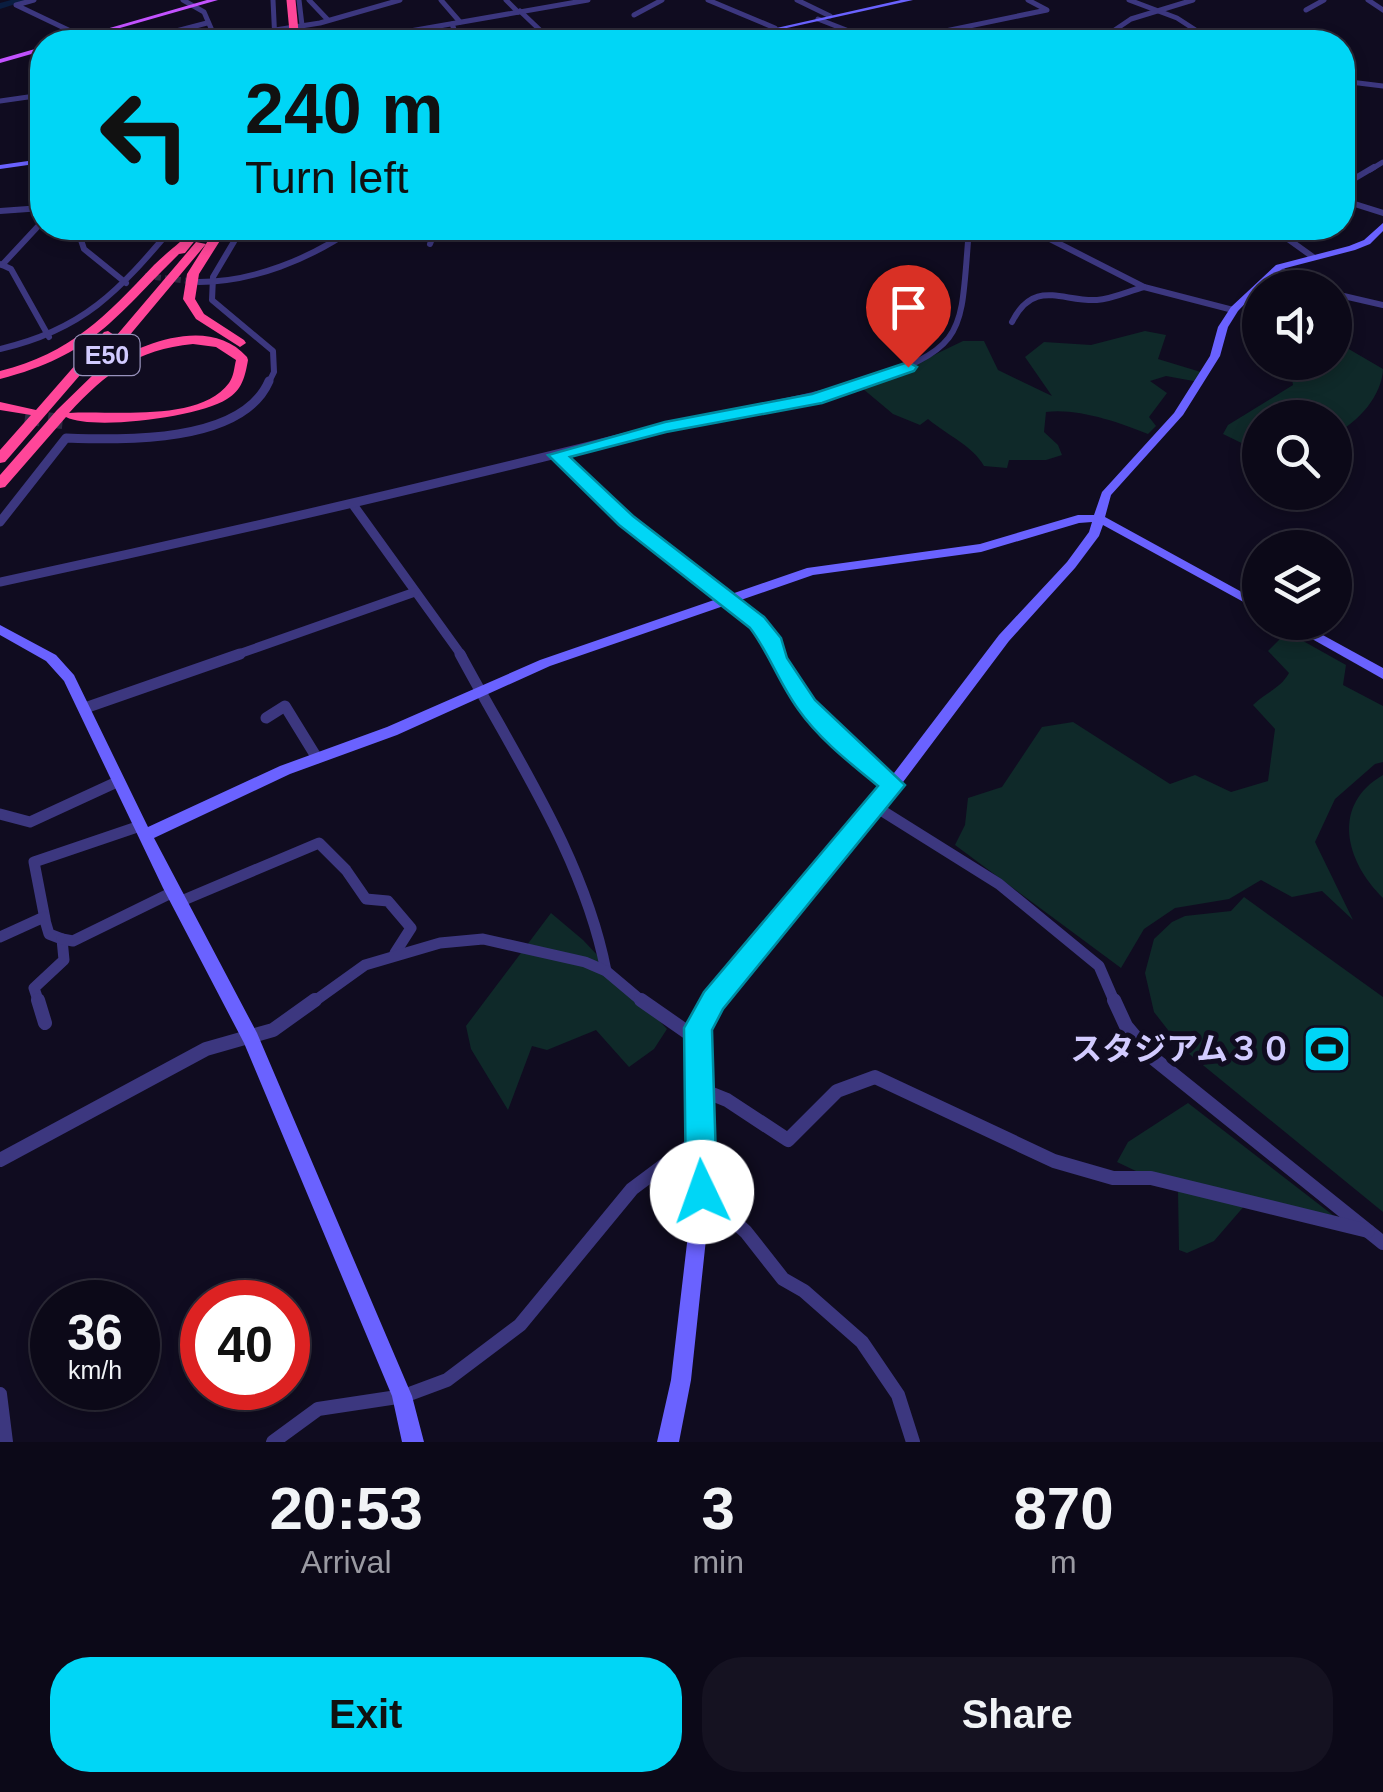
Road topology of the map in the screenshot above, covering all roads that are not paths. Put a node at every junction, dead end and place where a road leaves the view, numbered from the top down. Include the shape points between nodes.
1 (34, 0) edge
2 (183, 0) edge
3 (215, 0) edge
4 (309, 0) edge
5 (400, 0) edge
6 (442, 0) edge
7 (506, 0) edge
8 (526, 0) edge
9 (588, 0) edge
10 (662, 0) edge
11 (708, 0) edge
12 (797, 0) edge
13 (910, 0) edge
14 (1028, 0) edge
15 (1129, 0) edge
16 (1193, 0) edge
17 (1324, 0) edge
18 (1368, 0) edge
19 (297, 1) edge
20 (276, 2) edge
21 (195, 6) junction
22 (536, 9) junction
23 (1156, 10) junction
24 (1306, 10) dead end
25 (1383, 10) edge
26 (519, 12) junction
27 (634, 15) dead end
28 (830, 16) junction
29 (818, 18) junction
30 (328, 20) junction
31 (460, 22) junction
32 (207, 23) junction
33 (452, 24) junction
34 (304, 25) junction
35 (276, 28) junction
36 (775, 28) junction
37 (67, 30) edge
38 (109, 30) edge
39 (180, 30) edge
40 (211, 30) edge
41 (267, 30) edge
42 (282, 30) edge
43 (296, 30) edge
44 (304, 30) edge
45 (417, 30) edge
46 (454, 30) edge
47 (540, 30) edge
48 (767, 30) edge
49 (848, 30) edge
50 (966, 30) edge
51 (1115, 30) edge
52 (1198, 30) edge
53 (30, 54) edge
54 (0, 61) edge
55 (1355, 83) edge
56 (1383, 86) edge
57 (30, 97) edge
58 (0, 101) edge
59 (30, 162) edge
60 (1383, 162) edge
61 (0, 167) edge
62 (1355, 178) edge
63 (0, 202) edge
64 (1355, 204) edge
65 (30, 209) edge
66 (4, 210) edge
67 (1383, 214) edge
68 (1383, 226) edge
69 (30, 234) edge
70 (81, 240) edge
71 (162, 240) edge
72 (188, 240) edge
73 (189, 240) edge
74 (202, 240) edge
75 (215, 240) edge
76 (235, 240) edge
77 (329, 240) edge
78 (432, 240) edge
79 (971, 240) edge
80 (1050, 240) edge
81 (1289, 240) edge
82 (430, 244) dead end
83 (1313, 257) junction
84 (1, 264) edge
85 (1278, 268) junction
86 (1281, 270) edge
87 (133, 275) junction
88 (145, 276) tunnel mouth
89 (198, 282) tunnel mouth
90 (126, 283) junction
91 (211, 283) junction
92 (1144, 287) junction
93 (1352, 298) edge
94 (1383, 305) edge
95 (1233, 310) junction
96 (1012, 322) dead end
97 (49, 337) junction
98 (0, 349) edge
99 (0, 375) edge
100 (0, 409) edge
101 (28, 414) tunnel mouth
102 (557, 455) junction
103 (0, 459) edge
104 (0, 482) edge
105 (354, 506) junction
106 (1099, 518) junction
107 (0, 522) edge
108 (0, 582) edge
109 (415, 592) junction
110 (1242, 597) edge
111 (729, 601) junction
112 (0, 629) edge
113 (1321, 640) edge
114 (1383, 674) edge
115 (480, 692) junction
116 (85, 708) junction
117 (266, 718) dead end
118 (317, 758) junction
119 (119, 781) junction
120 (893, 785) junction
121 (876, 806) junction
122 (0, 814) edge
123 (143, 830) junction
124 (176, 898) junction
125 (45, 919) junction
126 (0, 937) edge
127 (62, 939) junction
128 (388, 959) junction
129 (606, 971) junction
130 (45, 1023) dead end
131 (697, 1039) junction
132 (251, 1040) junction
133 (696, 1088) junction
134 (699, 1139) junction
135 (0, 1160) edge
136 (702, 1192) junction
137 (1368, 1231) junction
138 (1383, 1242) edge
139 (0, 1394) edge
140 (402, 1396) junction
141 (6, 1442) edge
142 (273, 1442) edge
143 (412, 1442) edge
144 (668, 1442) edge
145 (912, 1442) edge

1 - 37 street via 16,5
2 - 21 street
3 - 21 main road
4 - 30 street
5 - 30 street
6 - 31 street
7 - 26 street
8 - 22 street
9 - 22 street
10 - 27 street
11 - 36 street
12 - 28 street
13 - 28 street
14 - 50 street via 1047,10
15 - 23 street
16 - 23 street
17 - 24 street
18 - 25 street
19 - 20 street
19 - 34 street
19 - 43 highway, bridge
20 - 35 street
20 - 42 highway
21 - 32 street
21 - 38 main road
22 - 26 street
23 - 51 street
23 - 52 street
26 - 31 street
26 - 47 street
28 - 29 street
29 - 36 street
29 - 49 street
30 - 34 street
31 - 33 street
32 - 39 street
32 - 40 street
33 - 45 street
33 - 46 street
34 - 35 street
34 - 44 street
35 - 41 street
36 - 48 street
53 - 54 main road
55 - 56 street
57 - 58 street
59 - 61 street
60 - 62 street
63 - 66 street
64 - 67 street
65 - 66 street
68 - 83 street via 1366,242
69 - 84 street
70 - 90 street
71 - 87 street
72 - 99 highway via 86,342 43,364
73 - 103 highway, E50
74 - 104 highway, E50
75 - 104 highway via 190,280 189,299 200,316 247,350 254,370 246,384 218,405 173,420 129,425 69,419 190,409 230,389 241,375 242,360 218,343 148,347 84,388
76 - 91 street
77 - 91 street
78 - 82 street
79 - 102 street via 961,322 941,349 908,367 816,399
80 - 92 street
81 - 83 street
83 - 85 street
84 - 97 street via 11,269
85 - 86 street
85 - 95 street
87 - 88 street
87 - 90 street
89 - 91 street
90 - 97 street via 98,311
91 - 107 street via 217,306 274,351 264,392 245,409 184,433 66,438
92 - 95 street
92 - 96 street via 1096,300 1049,292 1019,308
93 - 94 street
95 - 106 street via 1178,415 1106,494
97 - 98 street
100 - 101 highway
102 - 105 street
102 - 111 street
105 - 108 street
105 - 109 street
106 - 110 street
106 - 111 street via 982,548 818,570
106 - 120 street via 1071,565 1004,638
109 - 115 street via 452,638
109 - 116 street
111 - 115 street
111 - 120 street via 774,643 808,706
112 - 116 street via 51,658
113 - 114 street
115 - 118 street
115 - 129 street via 575,869 597,924
116 - 119 street
117 - 118 street via 286,706
118 - 123 street
119 - 122 street via 30,822
119 - 123 street
120 - 121 street
121 - 131 street via 714,1001
121 - 137 street via 1046,919 1099,966 1126,1026 1153,1058
123 - 124 street
123 - 125 street via 34,862
124 - 127 street via 73,941
124 - 128 street via 319,843 366,899 388,901 411,928
124 - 132 street
125 - 126 street
125 - 127 street via 50,934
127 - 130 street via 64,960 34,988
128 - 129 street via 440,942 483,939
128 - 132 street via 365,965 318,1002
129 - 131 street
131 - 133 street
132 - 135 street via 206,1049
132 - 140 street
133 - 134 street
133 - 137 street via 788,1140 844,1085 876,1077 1054,1160
134 - 136 street
134 - 140 street via 632,1189 520,1325 438,1386
136 - 144 street
136 - 145 street via 784,1279 862,1342 898,1395
137 - 138 street
139 - 141 street
140 - 142 street via 320,1408
140 - 143 street

